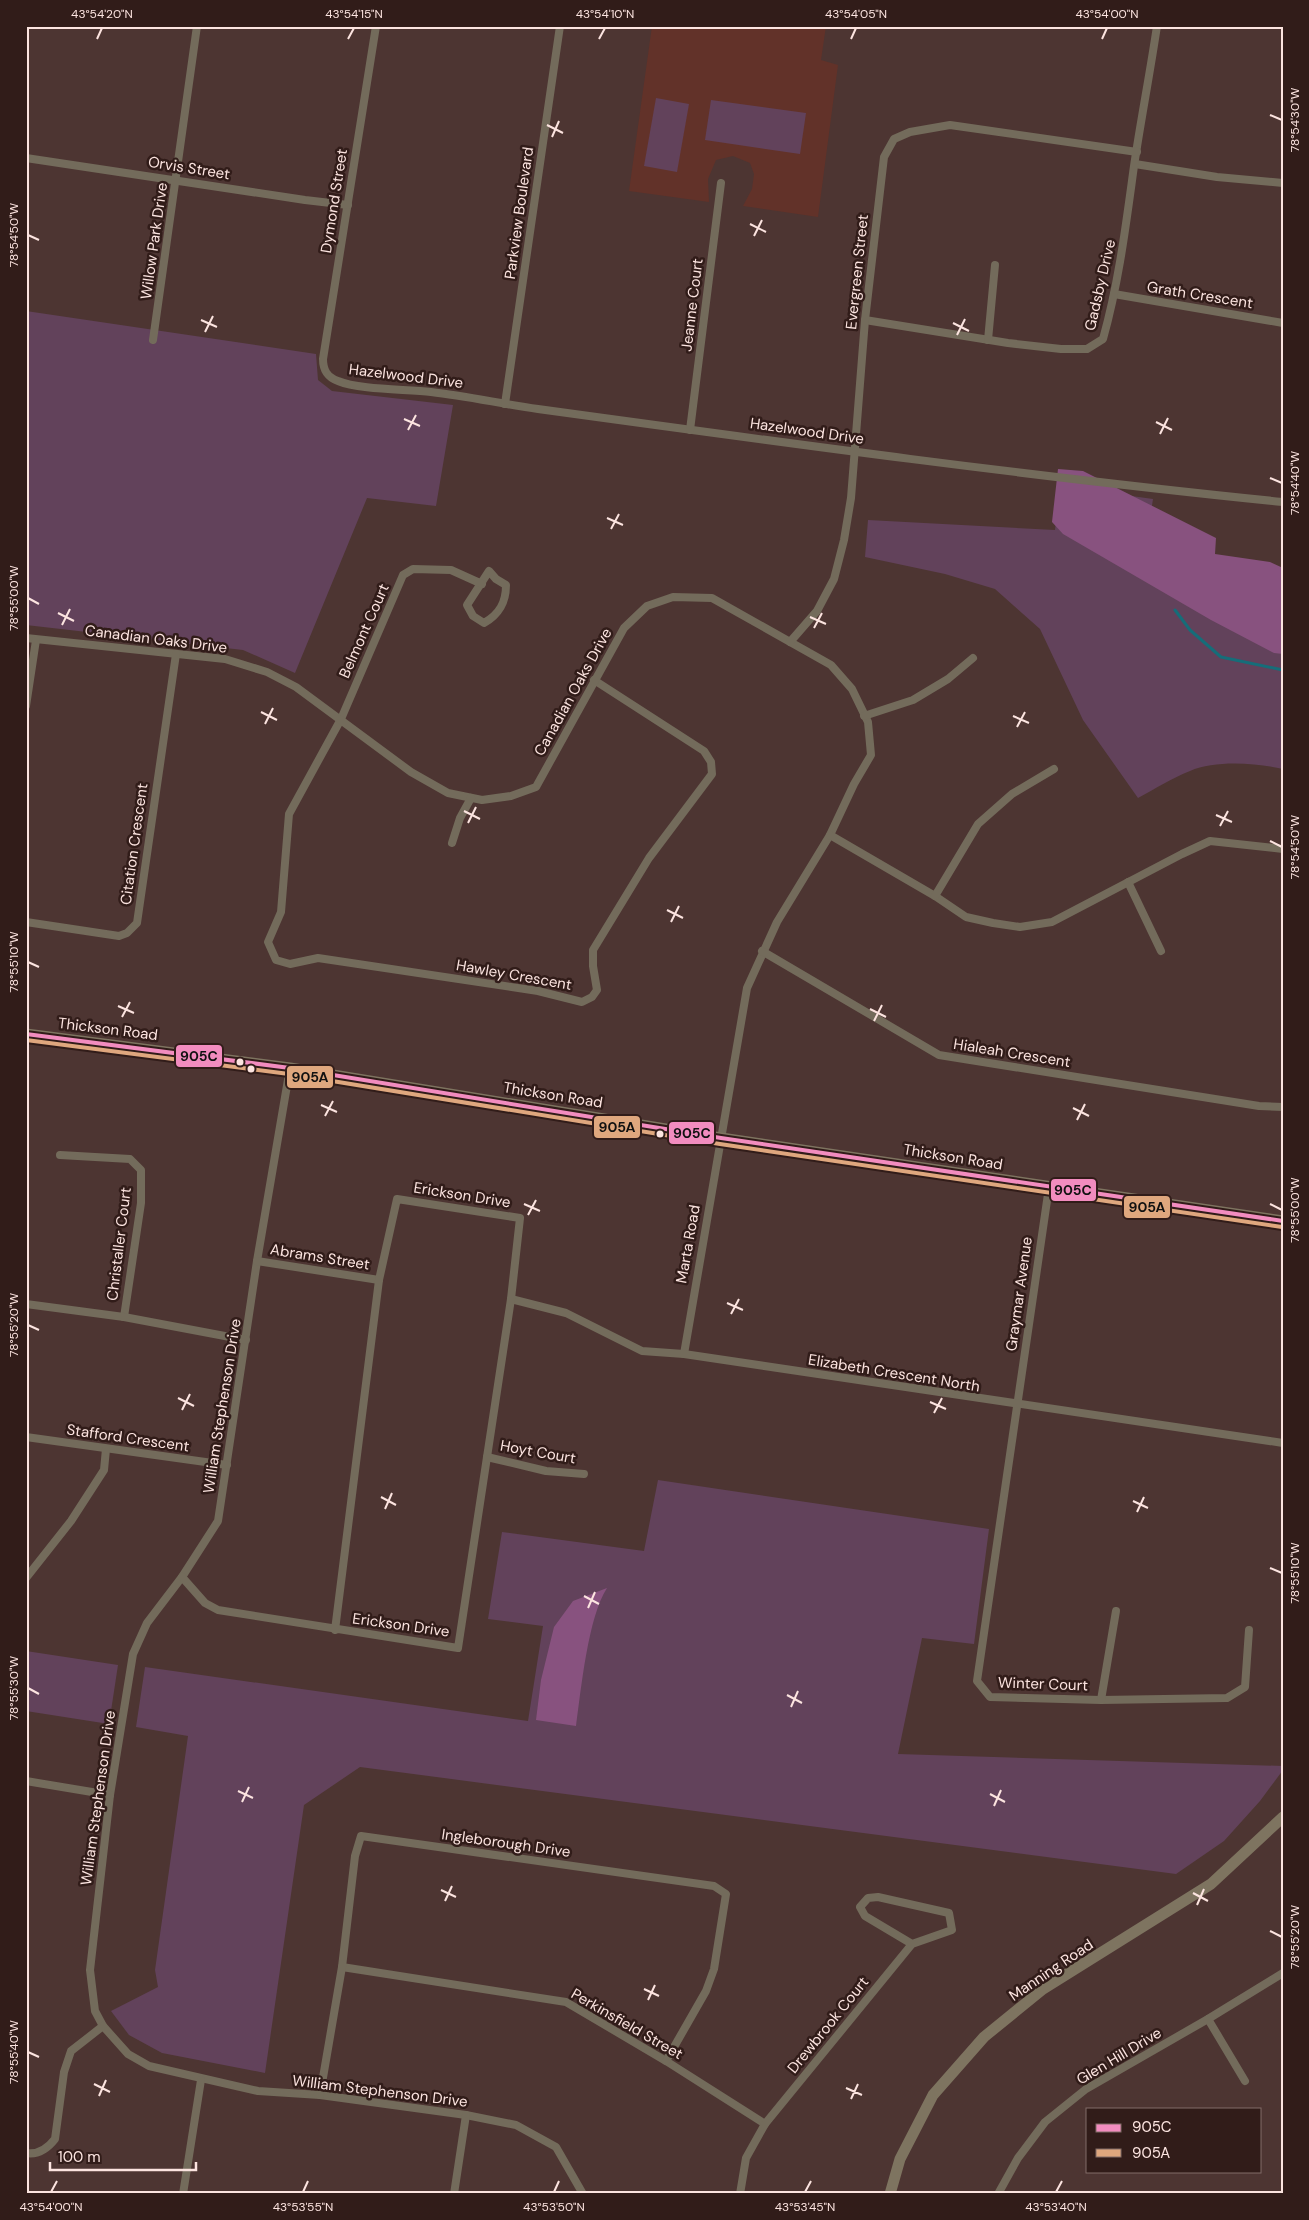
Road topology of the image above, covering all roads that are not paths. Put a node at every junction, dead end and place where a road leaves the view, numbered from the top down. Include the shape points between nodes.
1 (196, 26) edge
2 (376, 26) edge
3 (560, 26) edge
4 (1158, 26) edge
5 (1137, 152) junction
6 (26, 158) edge
7 (1135, 164) junction
8 (177, 179) junction
9 (721, 183) dead end
10 (1283, 183) edge
11 (348, 205) junction
12 (995, 265) dead end
13 (1114, 294) junction
14 (865, 320) junction
15 (1283, 323) edge
16 (153, 340) dead end
17 (988, 340) junction
18 (331, 378) joint
19 (505, 404) junction
20 (690, 430) junction
21 (856, 451) junction
22 (1283, 502) edge
23 (482, 584) junction
24 (26, 638) edge
25 (36, 640) junction
26 (790, 642) junction
27 (176, 654) junction
28 (973, 658) dead end
29 (594, 680) junction
30 (26, 706) edge
31 (864, 716) junction
32 (341, 719) junction
33 (1054, 769) dead end
34 (471, 798) junction
35 (830, 835) junction
36 (452, 843) dead end
37 (1283, 849) edge
38 (1128, 882) junction
39 (935, 896) junction
40 (26, 922) edge
41 (762, 951) junction
42 (1161, 951) dead end
43 (26, 1034) edge
44 (290, 1068) junction
45 (1283, 1107) edge
46 (721, 1138) junction
47 (60, 1155) dead end
48 (1049, 1187) junction
49 (1283, 1222) edge
50 (257, 1261) junction
51 (379, 1280) junction
52 (511, 1299) junction
53 (26, 1304) edge
54 (124, 1317) junction
55 (246, 1340) junction
56 (684, 1354) junction
57 (1016, 1405) junction
58 (26, 1437) edge
59 (1283, 1443) edge
60 (106, 1449) junction
61 (487, 1456) junction
62 (227, 1465) junction
63 (584, 1474) dead end
64 (182, 1577) junction
65 (26, 1578) edge
66 (1116, 1611) dead end
67 (334, 1630) junction
68 (1249, 1630) dead end
69 (1101, 1700) junction
70 (26, 1781) edge
71 (110, 1795) junction
72 (1283, 1817) edge
73 (912, 1944) junction
74 (342, 1967) junction
75 (1283, 1973) edge
76 (1208, 2019) junction
77 (103, 2026) junction
78 (666, 2061) junction
79 (201, 2080) junction
80 (1245, 2081) dead end
81 (320, 2095) junction
82 (466, 2115) junction
83 (765, 2124) junction
84 (26, 2153) edge
85 (183, 2194) edge
86 (454, 2194) edge
87 (583, 2194) edge
88 (740, 2194) edge
89 (890, 2194) edge
90 (998, 2194) edge

1 - 8 street, Willow Park Drive
2 - 11 street, Dymond Street
3 - 19 street, Parkview Boulevard
4 - 5 street, Gadsby Drive
5 - 7 street, Gadsby Drive
5 - 14 street, Evergreen Street via 950,125 910,132 894,139 884,157
6 - 8 street, Orvis Street
7 - 10 street
7 - 13 street, Gadsby Drive
8 - 11 street, Orvis Street
8 - 16 street, Willow Park Drive
9 - 20 street, Jeanne Court
11 - 18 street, Dymond Street via 323,359 323,366
12 - 17 street
13 - 15 street, Grath Crescent
13 - 17 street, Gadsby Drive via 1103,339 1087,349
14 - 17 street, Gadsby Drive
14 - 21 street, Evergreen Street
18 - 19 street, Hazelwood Drive via 350,384
19 - 20 street, Hazelwood Drive
20 - 21 street, Hazelwood Drive
21 - 22 street, Hazelwood Drive
21 - 26 street, Evergreen Street via 851,498 834,579 817,611
23 - 23 street via 467,605 473,616 484,623 494,617 506,598 506,585 489,571
23 - 32 street, Belmont Court via 451,570 413,569 403,575
24 - 25 street, Canadian Oaks Drive
25 - 27 street, Canadian Oaks Drive
25 - 30 street
26 - 29 street, Canadian Oaks Drive via 712,598 673,597 647,606 624,628
26 - 31 street, Canadian Oaks Drive via 831,665 852,689
27 - 32 street, Canadian Oaks Drive via 225,660 267,672 296,687
27 - 40 street, Citation Crescent via 136,923 119,936
28 - 31 street via 948,679 913,700
29 - 32 street, Hawley Crescent via 704,752 711,762 712,774 649,858 593,950 597,990 582,1002 538,991 318,958 290,964 276,960 268,942 281,912 289,814
29 - 34 street, Canadian Oaks Drive via 536,787 511,796 482,800
31 - 35 street, Canadian Oaks Drive via 868,722 871,755
32 - 34 street, Canadian Oaks Drive via 411,772 448,793
33 - 39 street via 1012,794 978,824
34 - 36 street
35 - 39 street
35 - 41 street, Canadian Oaks Drive via 776,922
37 - 38 street via 1210,841
38 - 39 street via 1052,922 1020,927 966,917
38 - 42 street
41 - 45 street, Hialeah Crescent via 938,1055 1259,1106
41 - 46 street, Canadian Oaks Drive via 747,988
43 - 44 main road, Thickson Road
44 - 46 main road, Thickson Road
44 - 50 street, William Stephenson Drive
46 - 48 main road, Thickson Road
46 - 56 street, Marta Road
47 - 54 street, Christaller Court via 130,1159 141,1170 141,1202
48 - 49 main road, Thickson Road
48 - 57 street, Graymar Avenue
50 - 51 street, Abrams Street
50 - 55 street, William Stephenson Drive
51 - 52 street, Erickson Drive via 397,1199 520,1218
51 - 67 street, Erickson Drive
52 - 56 street, Elizabeth Crescent North via 566,1313 642,1351
52 - 61 street, Erickson Drive
53 - 54 street
54 - 55 street
55 - 62 street, William Stephenson Drive
56 - 57 street, Elizabeth Crescent North
57 - 59 street, Elizabeth Crescent North
57 - 69 street, Winter Court via 977,1681 990,1696
58 - 60 street, Stafford Crescent
60 - 62 street, Stafford Crescent
60 - 65 street via 104,1470 71,1521
61 - 63 street, Hoyt Court via 546,1470
61 - 67 street, Erickson Drive via 458,1648
62 - 64 street, William Stephenson Drive via 218,1521
64 - 67 street, Erickson Drive via 205,1603 218,1610
64 - 71 street, William Stephenson Drive via 147,1623 133,1654
66 - 69 street
68 - 69 street, Winter Court via 1245,1687 1228,1698
70 - 71 street
71 - 77 street, William Stephenson Drive via 90,1970 95,2010
72 - 89 main road, Manning Road via 1212,1884 1043,1989 984,2038 933,2095 900,2160
73 - 73 street via 952,1930 949,1912 878,1897 868,1898 860,1907 865,1916
73 - 83 street, Drewbrook Court
74 - 78 street, Perkinsfield Street via 566,2002
74 - 78 street, Ingleborough Drive via 355,1856 361,1836 714,1886 726,1894 714,1968 706,1991
74 - 81 street, Ingleborough Drive
75 - 76 street, Glen Hill Drive
76 - 80 street
76 - 90 street, Glen Hill Drive via 1086,2089 1045,2122 1018,2158
77 - 79 street, William Stephenson Drive via 128,2054 149,2066
77 - 84 street via 71,2051 64,2072 54,2139 48,2148
78 - 83 street, Perkinsfield Street
79 - 81 street, William Stephenson Drive via 258,2091
79 - 85 street
81 - 82 street, William Stephenson Drive
82 - 86 street
82 - 87 street, William Stephenson Drive via 516,2125 556,2147
83 - 88 street, Drewbrook Court via 746,2158

